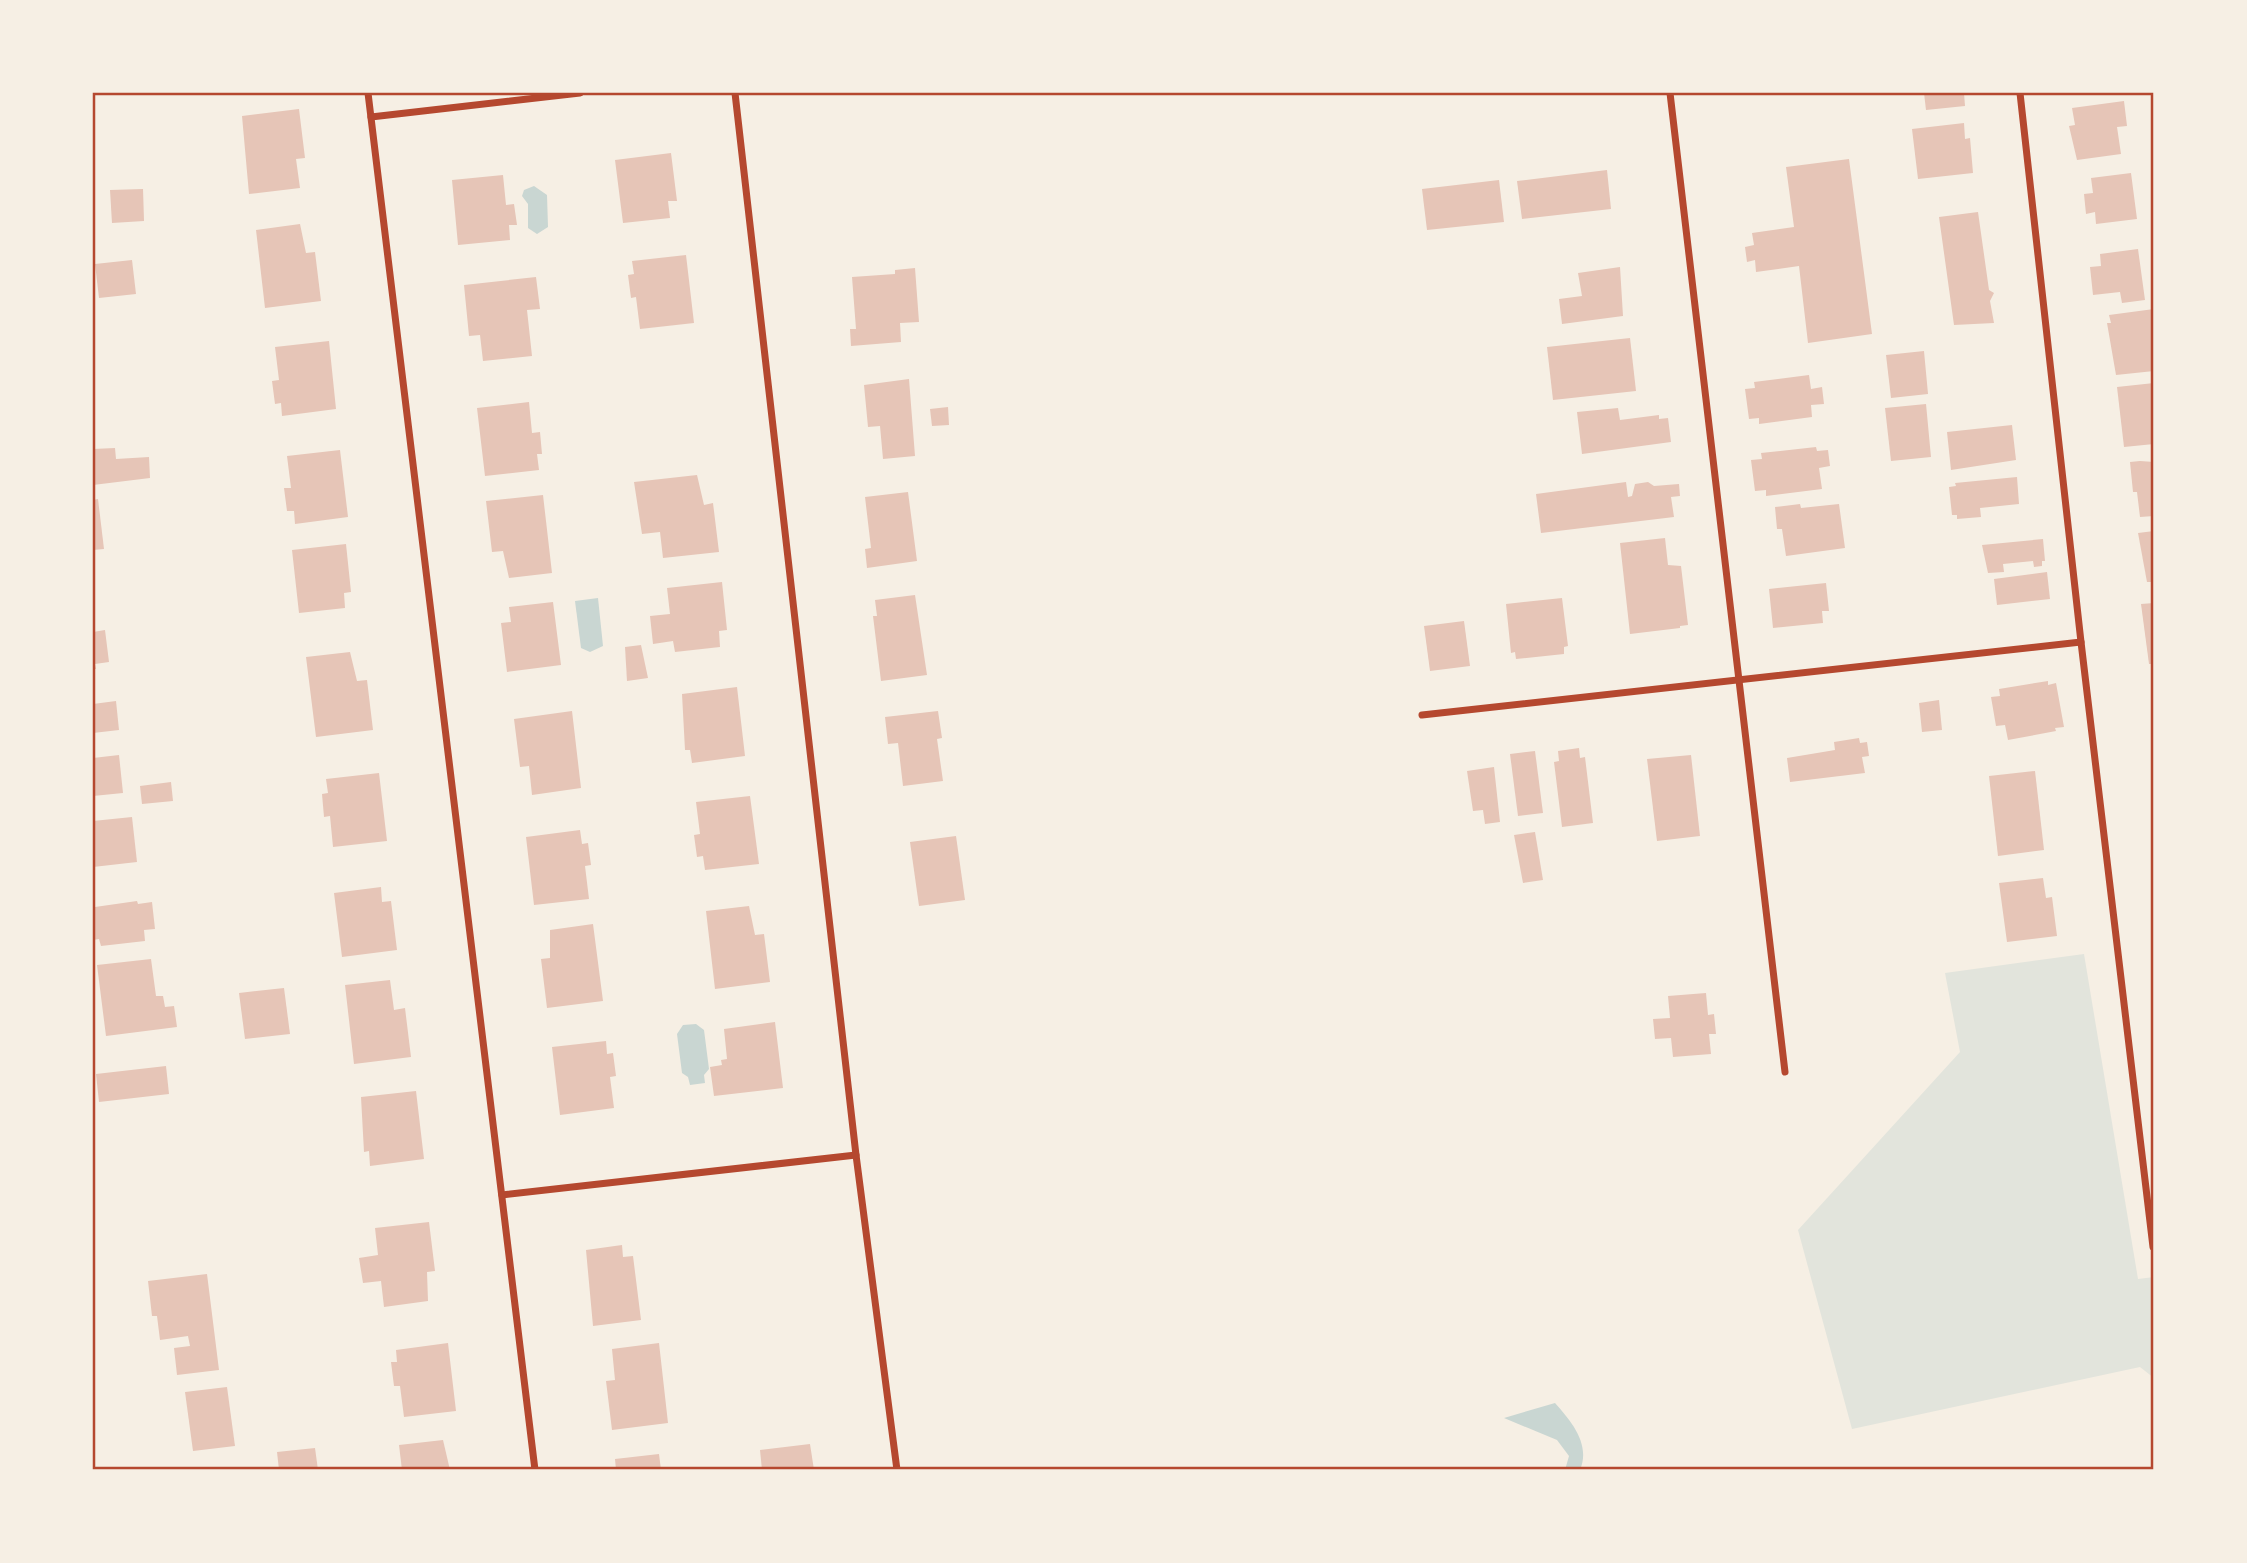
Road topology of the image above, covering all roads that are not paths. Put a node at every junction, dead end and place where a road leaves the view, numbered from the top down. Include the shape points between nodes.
1 (369, 93) edge
2 (580, 93) edge
3 (735, 93) edge
4 (1670, 93) edge
5 (2020, 93) edge
6 (372, 117) junction
7 (2081, 642) junction
8 (1739, 680) junction
9 (1422, 715) dead end
10 (1785, 1072) dead end
11 (856, 1155) junction
12 (502, 1195) junction
13 (2153, 1247) edge
14 (535, 1470) edge
15 (897, 1470) edge

1 - 6 street
2 - 6 street
3 - 11 street
4 - 8 street
5 - 7 street
6 - 12 street
7 - 8 street
7 - 13 street
8 - 9 street
8 - 10 street
11 - 12 street
11 - 15 street
12 - 14 street

